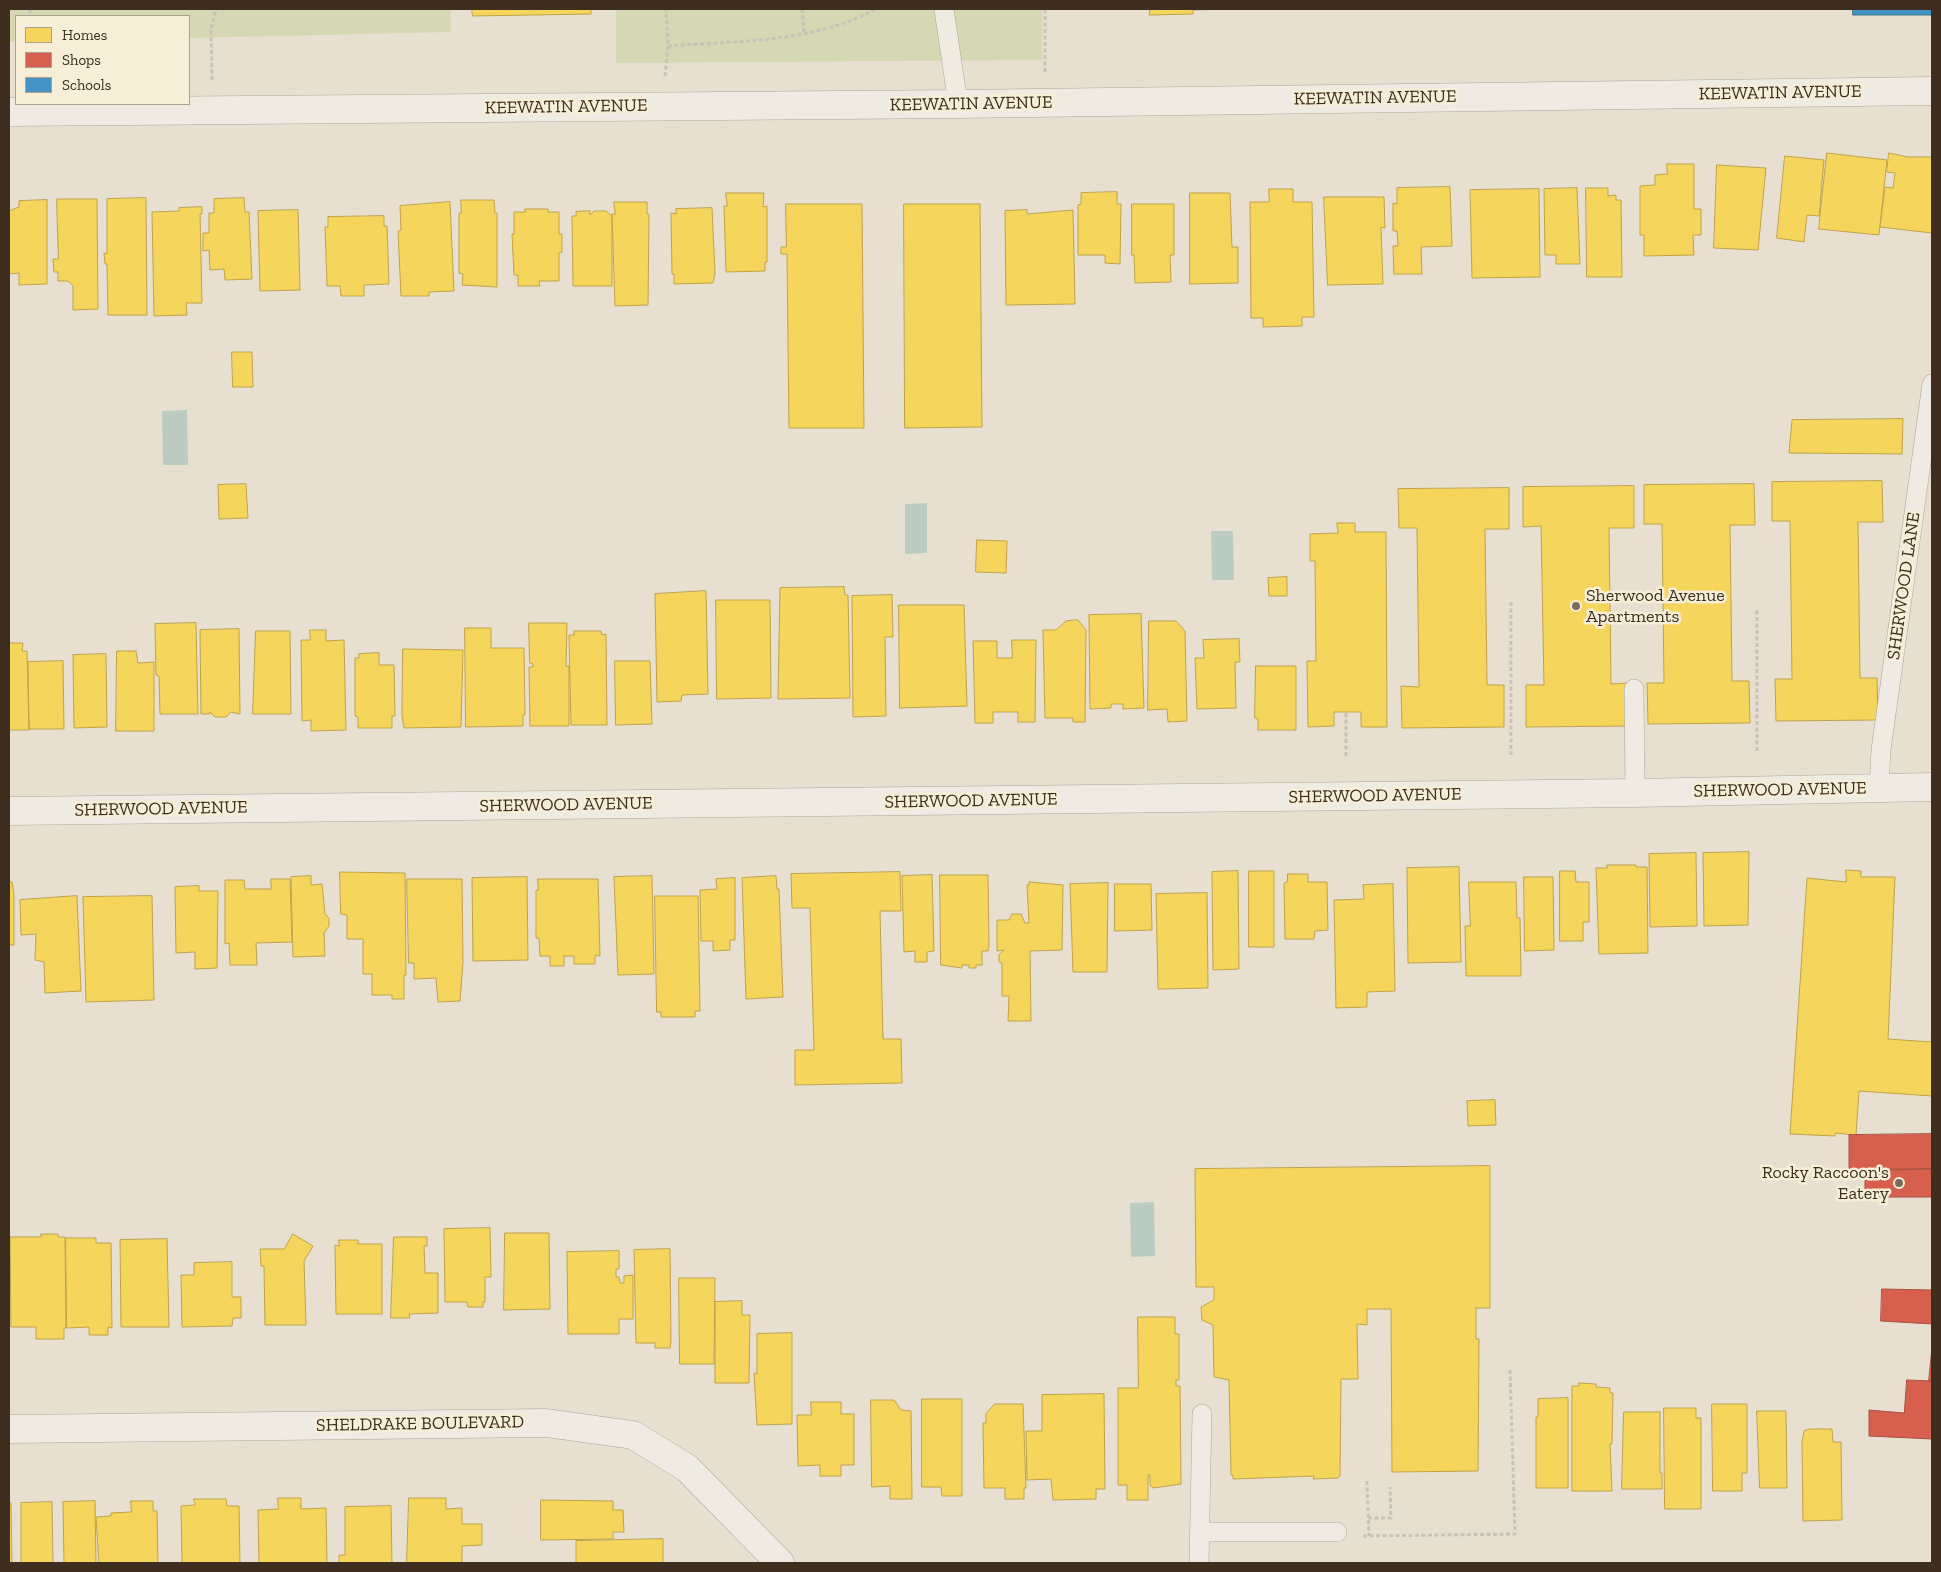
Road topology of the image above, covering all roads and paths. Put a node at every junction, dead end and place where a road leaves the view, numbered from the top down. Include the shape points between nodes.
1 (216, 9) edge
2 (666, 9) edge
3 (802, 9) edge
4 (876, 9) edge
5 (944, 9) edge
6 (1045, 9) edge
7 (804, 33) junction
8 (668, 46) junction
9 (1045, 73) dead end
10 (665, 77) dead end
11 (212, 83) dead end
12 (1932, 91) edge
13 (958, 104) junction
14 (9, 112) edge
15 (1932, 384) edge
16 (1511, 602) dead end
17 (1757, 608) dead end
18 (1634, 689) dead end
19 (1346, 712) dead end
20 (1757, 751) dead end
21 (1511, 755) dead end
22 (1346, 756) dead end
23 (1932, 787) edge
24 (1879, 788) junction
25 (1635, 793) junction
26 (9, 811) edge
27 (1510, 1370) dead end
28 (1202, 1414) dead end
29 (9, 1429) edge
30 (1367, 1481) dead end
31 (1390, 1487) dead end
32 (1368, 1518) junction
33 (1200, 1532) junction
34 (1337, 1532) joint
35 (1369, 1536) junction
36 (780, 1563) edge
37 (1199, 1563) edge

1 - 11 path via 211,30
2 - 8 path
3 - 7 path
4 - 7 path via 821,30
5 - 13 lane
6 - 9 path
7 - 8 path via 778,38
8 - 10 path
12 - 13 street, KEEWATIN AVENUE
13 - 14 street, KEEWATIN AVENUE
15 - 24 lane, SHERWOOD LANE via 1881,750
16 - 21 path
17 - 20 path
18 - 25 lane
19 - 22 path
23 - 24 street, SHERWOOD AVENUE
24 - 25 street, SHERWOOD AVENUE
25 - 26 street, SHERWOOD AVENUE
27 - 35 path via 1515,1534
28 - 33 lane
29 - 36 street, SHELDRAKE BOULEVARD via 546,1423 633,1435 687,1468
30 - 32 path
31 - 32 path via 1391,1518
32 - 35 path
33 - 34 lane
33 - 37 lane
34 - 35 path via 1348,1536

